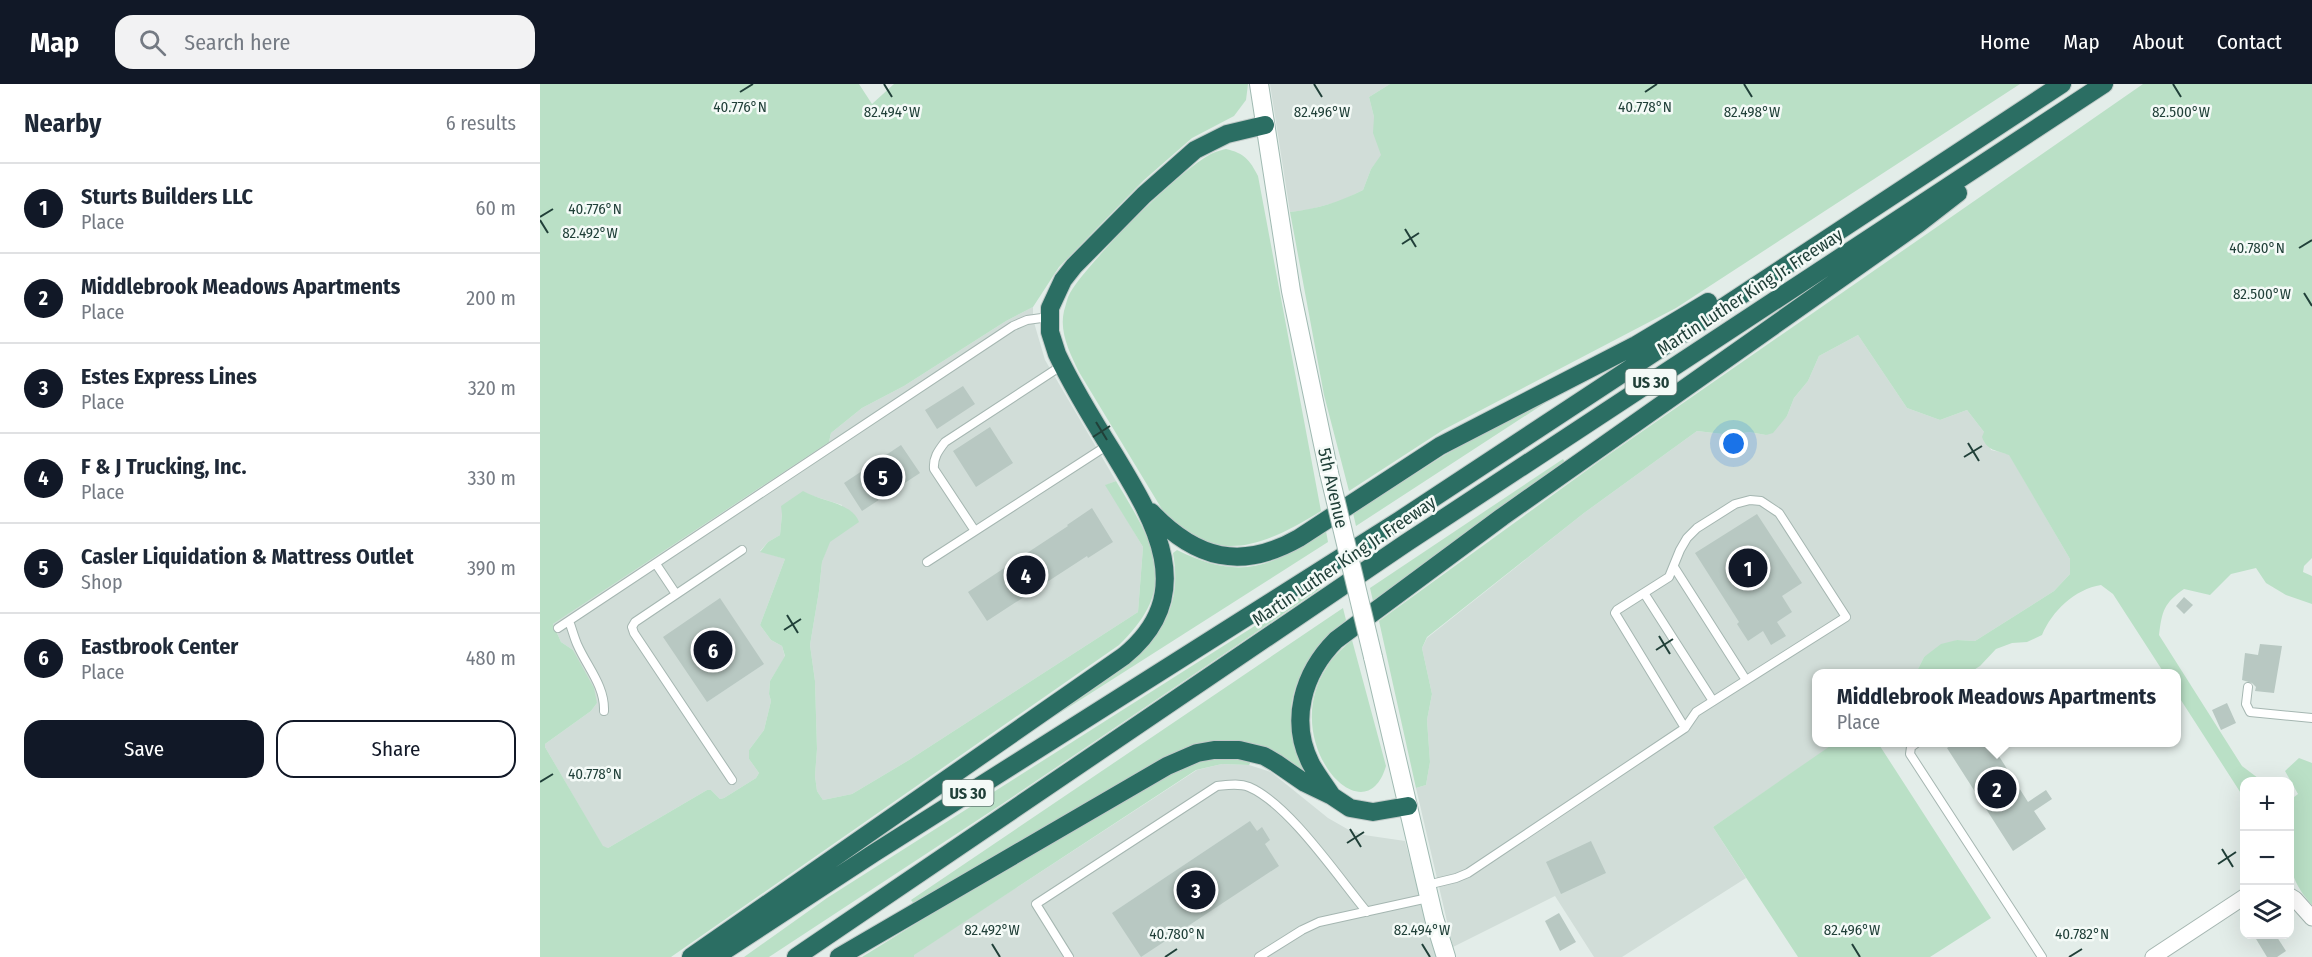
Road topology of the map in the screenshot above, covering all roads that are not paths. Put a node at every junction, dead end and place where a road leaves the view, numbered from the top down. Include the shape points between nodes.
1 (1259, 84) edge
2 (2062, 84) edge
3 (2104, 84) edge
4 (2064, 111) junction
5 (1265, 125) junction
6 (1942, 163) junction
7 (1049, 317) junction
8 (1063, 365) junction
9 (1108, 445) junction
10 (1146, 506) junction
11 (975, 531) junction
12 (742, 550) dead end
13 (927, 562) dead end
14 (656, 564) junction
15 (1674, 567) junction
16 (1644, 592) junction
17 (676, 594) junction
18 (569, 621) junction
19 (558, 628) dead end
20 (1746, 680) junction
21 (2248, 687) dead end
22 (1713, 701) junction
23 (604, 711) dead end
24 (2312, 718) edge
25 (1685, 728) junction
26 (1911, 747) edge
27 (732, 780) dead end
28 (1332, 796) junction
29 (1408, 806) junction
30 (1428, 891) junction
31 (2294, 898) edge
32 (2240, 900) edge
33 (1367, 912) junction
34 (2312, 918) edge
35 (692, 957) edge
36 (715, 957) edge
37 (796, 957) edge
38 (839, 957) edge
39 (1069, 957) edge
40 (1259, 957) edge
41 (1446, 957) edge
42 (2042, 957) edge
43 (2153, 957) edge

1 - 5 street, 5th Avenue
2 - 6 highway, Martin Luther King Jr. Freeway / US 30
3 - 4 highway, Martin Luther King Jr. Freeway / US 30
4 - 28 highway via 1918,224 1502,517 1336,640 1310,675 1301,702 1306,753
4 - 37 highway, Martin Luther King Jr. Freeway / US 30 via 1406,543
5 - 7 highway via 1210,141 1173,167 1063,280
5 - 29 street, 5th Avenue, bridge via 1291,291 1329,473
6 - 10 highway via 1892,183 1636,345 1440,446 1279,549 1244,557 1206,552 1180,539
6 - 36 highway, Martin Luther King Jr. Freeway / US 30 via 1400,520
7 - 8 highway via 1053,343
7 - 14 lane via 1013,326
8 - 9 highway
8 - 11 lane via 945,442 938,451 934,469
9 - 10 highway
9 - 11 lane
10 - 35 highway via 1164,558 1165,584 1154,621 1141,641
11 - 13 lane
12 - 17 lane
14 - 17 lane
14 - 18 lane
15 - 16 lane via 1669,577
15 - 20 lane
15 - 20 lane via 1684,544 1697,528 1735,504 1761,501 1779,513 1846,617
16 - 22 lane
16 - 25 lane via 1617,610 1616,617
17 - 27 lane via 632,627
18 - 19 lane
18 - 23 lane via 601,690
20 - 22 lane
21 - 24 lane via 2246,704 2250,712
22 - 25 lane via 1696,712
25 - 30 lane via 1468,873
26 - 42 lane via 1910,754
28 - 29 highway via 1365,812
28 - 38 highway via 1250,752 1227,749 1197,753 1167,766
29 - 30 street, 5th Avenue
30 - 33 lane
30 - 41 street, 5th Avenue
31 - 34 street
32 - 43 street
33 - 39 lane via 1278,806 1248,787 1217,786 1036,904
33 - 40 lane via 1319,922

